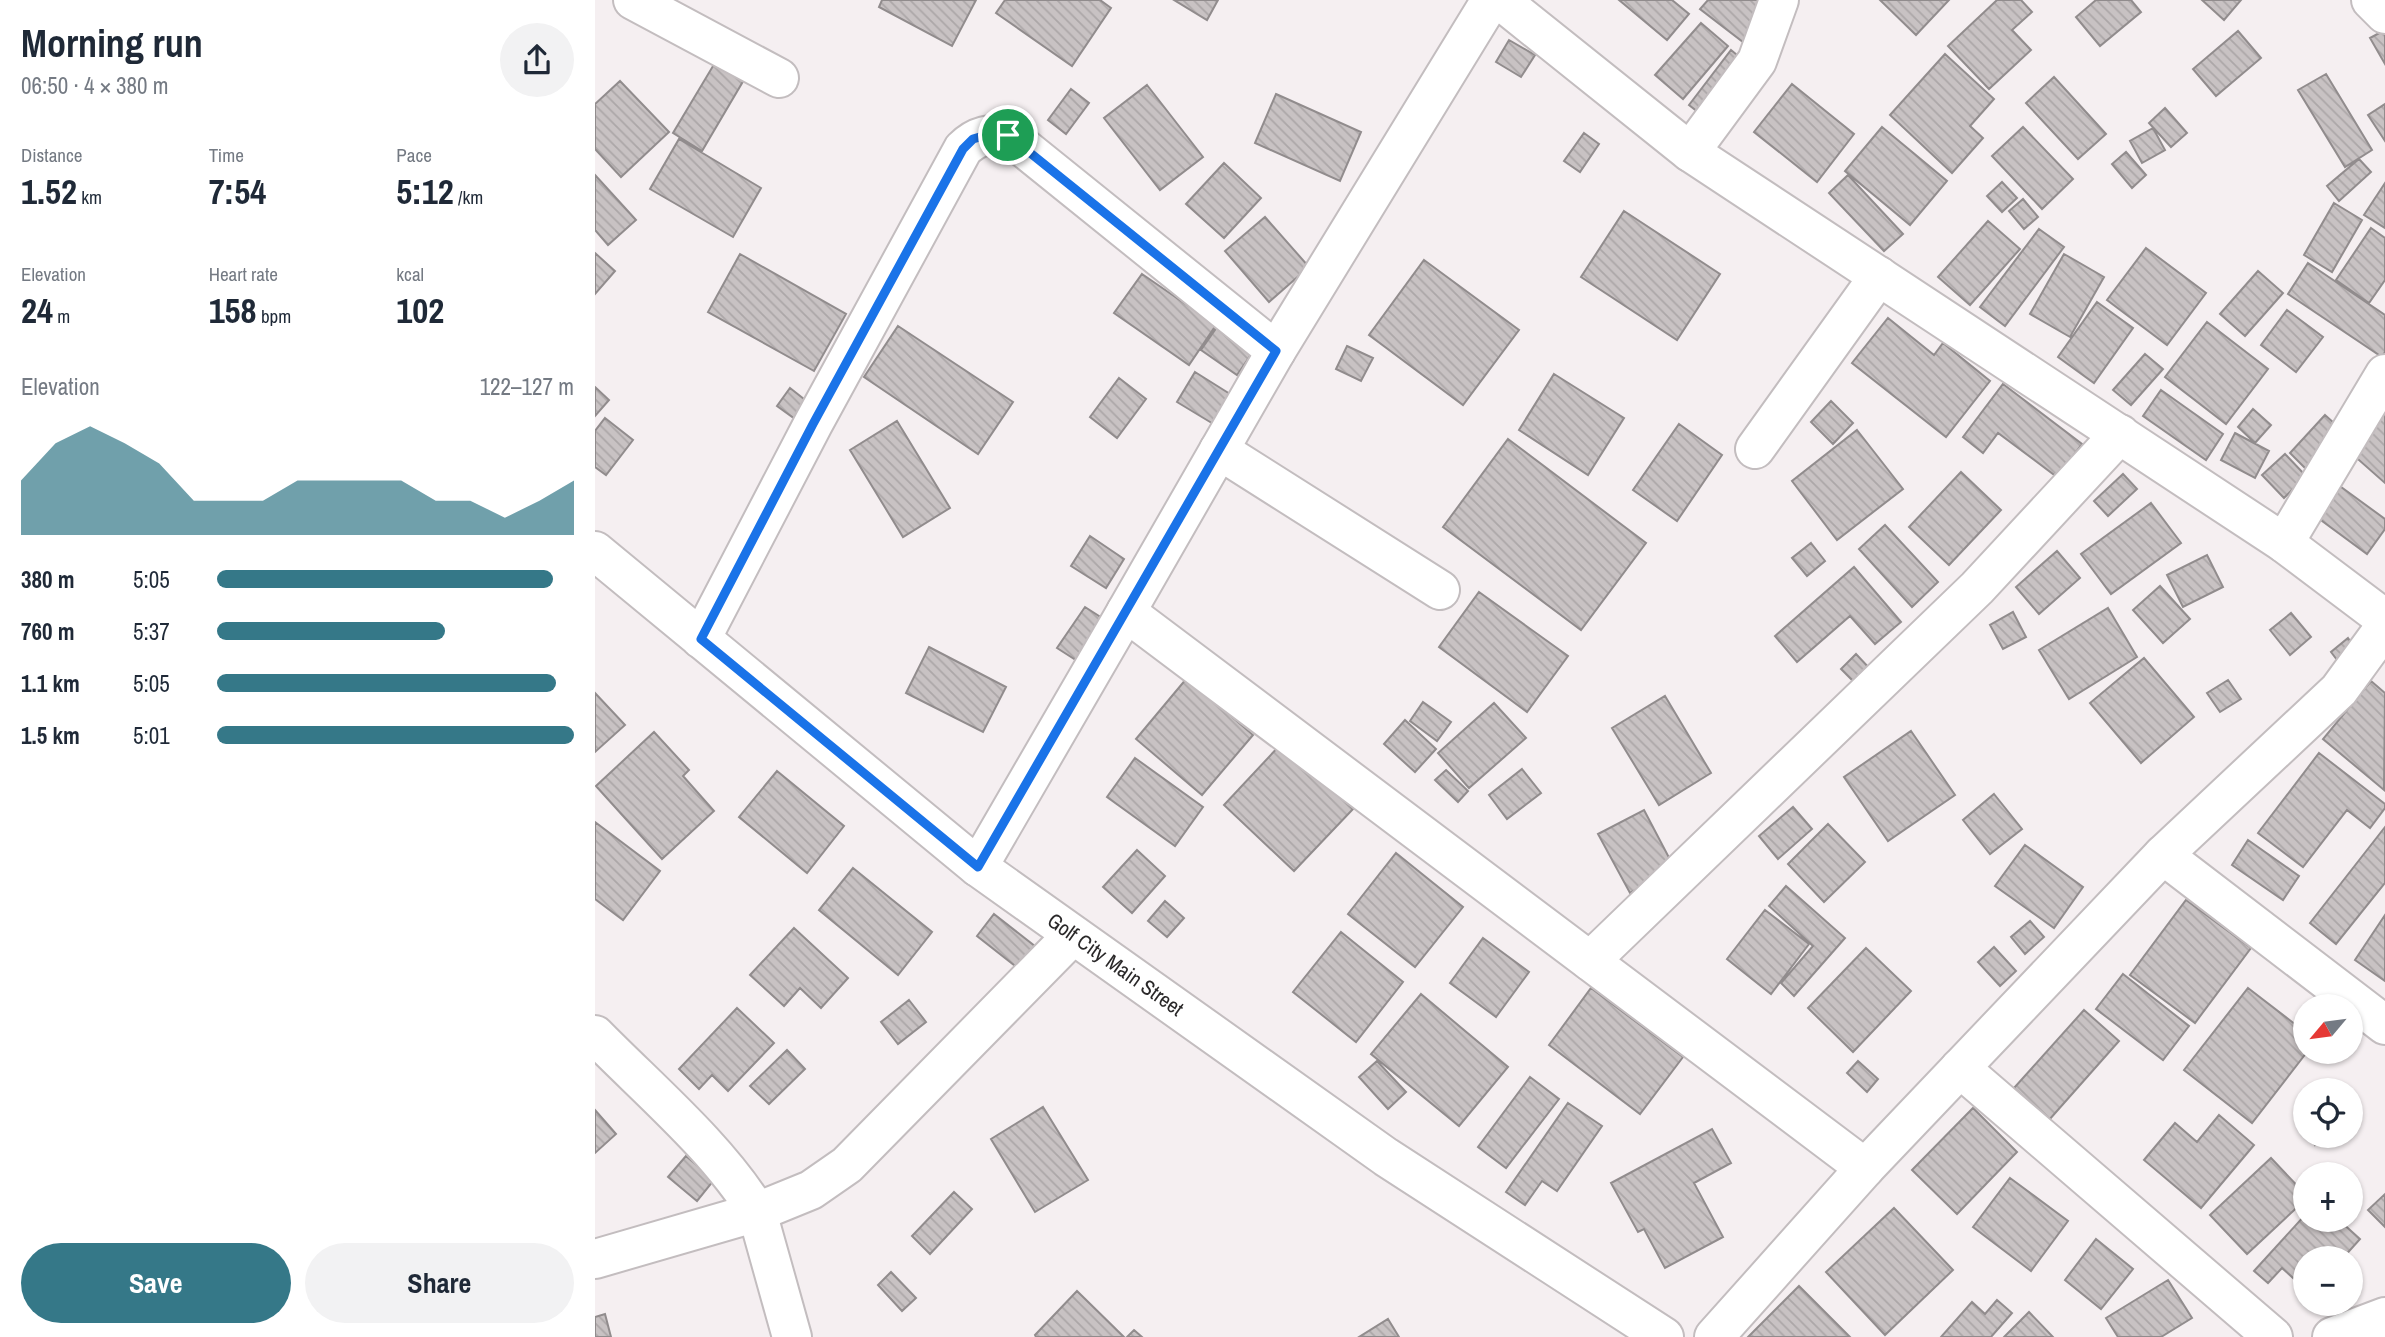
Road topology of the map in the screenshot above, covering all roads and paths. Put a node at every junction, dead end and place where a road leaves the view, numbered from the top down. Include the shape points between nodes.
1 (633, 0) edge
2 (1491, 0) edge
3 (1500, 0) edge
4 (1779, 0) edge
5 (2371, 0) edge
6 (2385, 13) edge
7 (779, 78) dead end
8 (1690, 152) junction
9 (1879, 276) junction
10 (1276, 351) junction
11 (2385, 374) edge
12 (2120, 435) junction
13 (1755, 449) dead end
14 (1219, 450) junction
15 (2284, 543) junction
16 (595, 551) edge
17 (1440, 590) dead end
18 (1126, 612) junction
19 (2385, 619) edge
20 (2385, 627) edge
21 (701, 639) junction
22 (2163, 855) junction
23 (978, 867) junction
24 (1073, 935) junction
25 (1590, 961) junction
26 (2385, 1025) edge
27 (595, 1035) edge
28 (1960, 1068) junction
29 (1865, 1168) junction
30 (757, 1212) junction
31 (595, 1259) edge
32 (2385, 1317) edge
33 (792, 1337) edge
34 (1664, 1337) edge
35 (1713, 1337) edge
36 (2273, 1337) edge
37 (2332, 1337) edge

1 - 7 street
2 - 10 street
3 - 8 street
4 - 8 street via 1757,61
5 - 6 street
8 - 9 street
9 - 12 street
9 - 13 street
10 - 14 street
10 - 21 street via 1008,135 973,139 963,149 813,424
11 - 15 street
12 - 15 street
12 - 25 street via 1977,588
14 - 17 street
14 - 18 street
15 - 19 street
16 - 21 street, Golf City Main Street
18 - 23 street
18 - 25 street
20 - 22 street via 2339,690
21 - 23 street, Golf City Main Street
22 - 26 street
22 - 28 street
23 - 24 street, Golf City Main Street
24 - 30 street via 847,1165 811,1190
24 - 34 street, Golf City Main Street via 1386,1157
25 - 29 street
27 - 30 street via 708,1150
28 - 29 street
28 - 36 street
29 - 35 street
30 - 31 street
30 - 33 street
32 - 37 street

